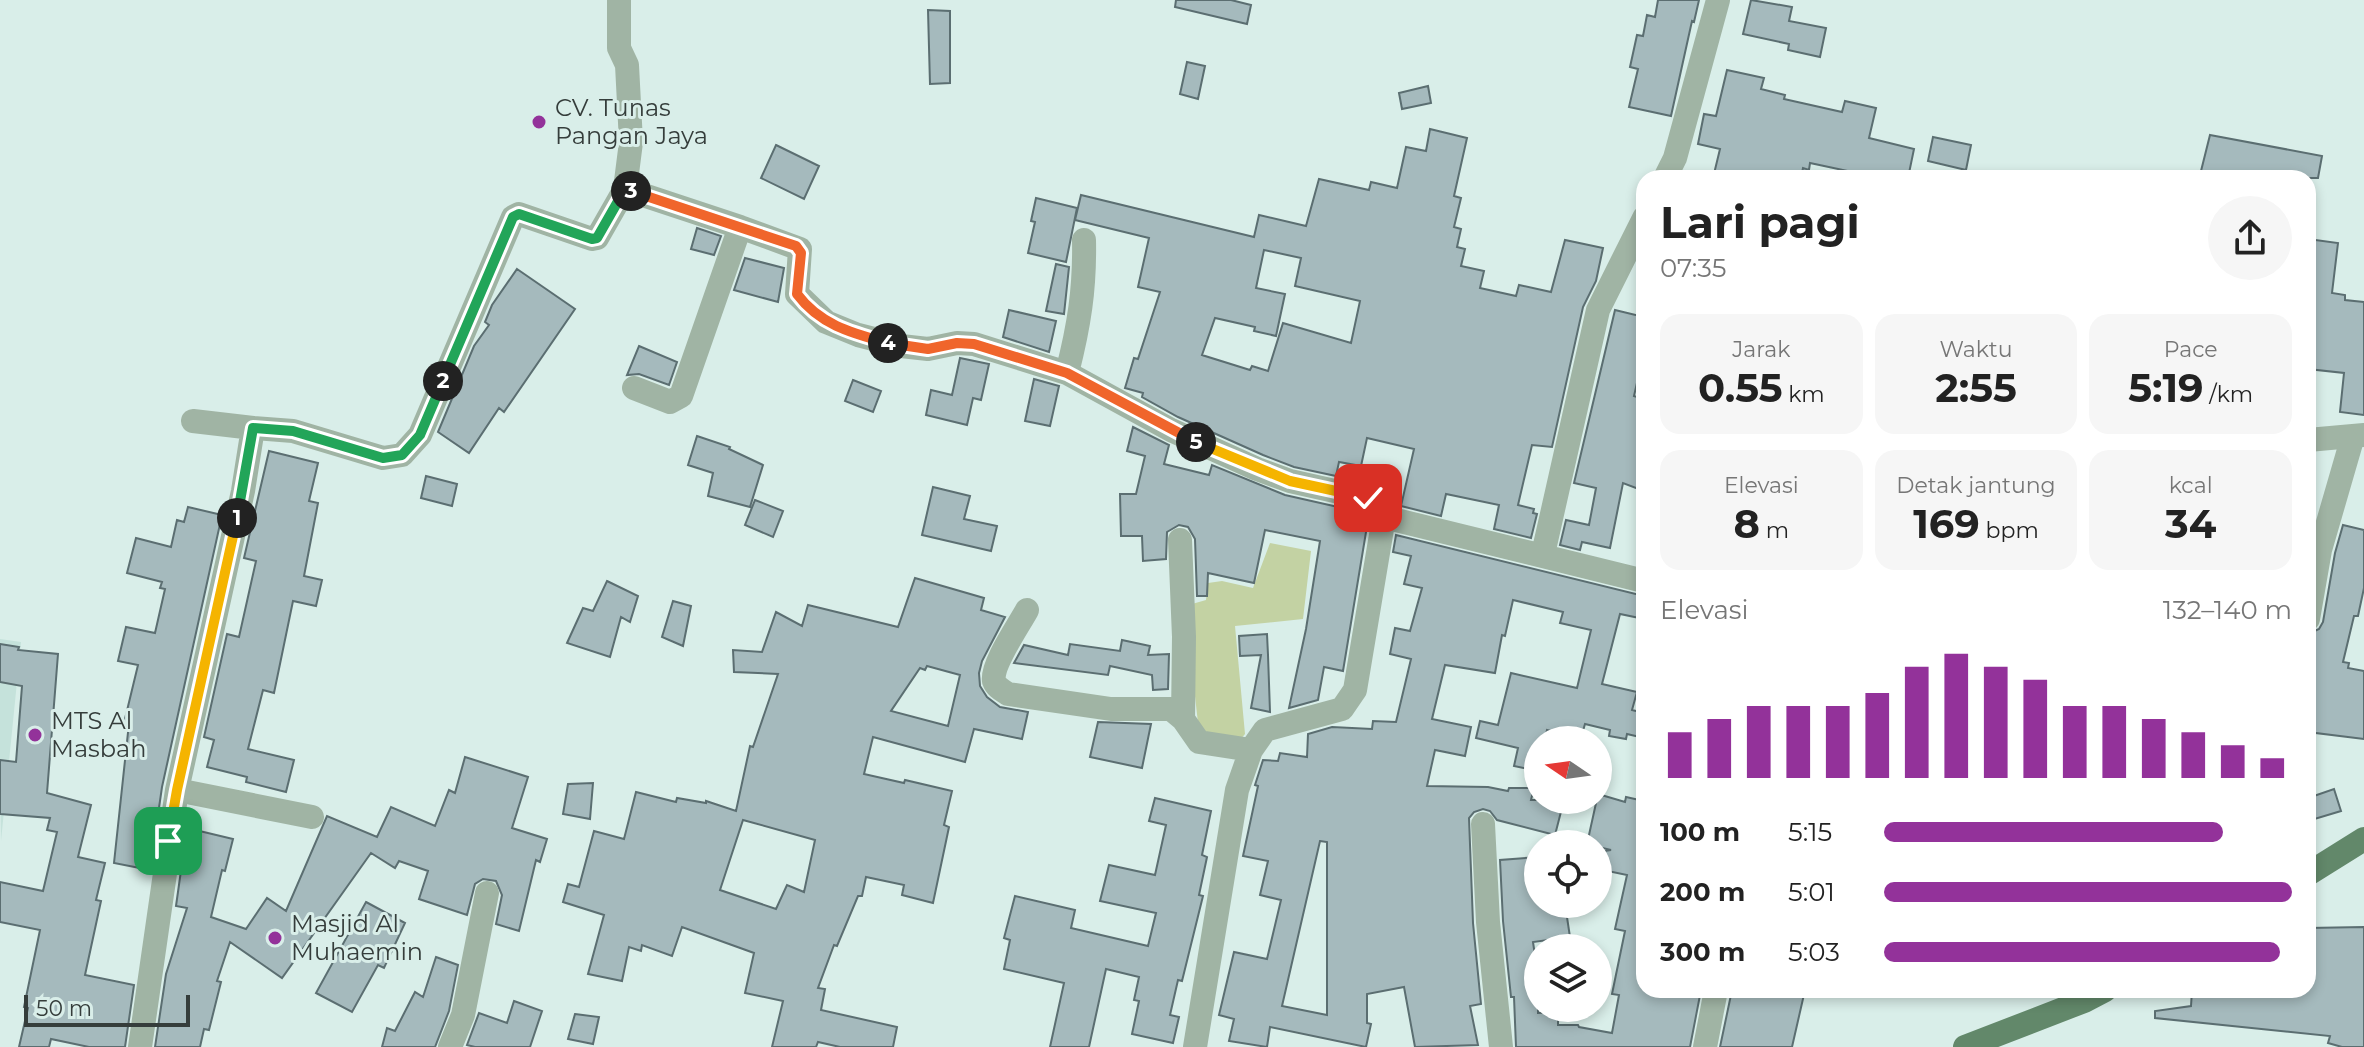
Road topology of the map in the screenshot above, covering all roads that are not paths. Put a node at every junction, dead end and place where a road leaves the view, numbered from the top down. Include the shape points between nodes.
1 (619, 0) edge
2 (1718, 0) edge
3 (1669, 170) edge
4 (625, 189) junction
5 (740, 227) junction
6 (1636, 234) edge
7 (1084, 240) dead end
8 (1067, 373) junction
9 (634, 388) dead end
10 (193, 421) dead end
11 (253, 428) junction
12 (2358, 435) edge
13 (2316, 439) edge
14 (1384, 517) junction
15 (1180, 540) dead end
16 (1543, 554) junction
17 (2316, 573) edge
18 (1636, 579) edge
19 (1027, 610) dead end
20 (1183, 719) junction
21 (1251, 750) junction
22 (177, 790) junction
23 (312, 817) dead end
24 (1483, 824) dead end
25 (2364, 839) edge
26 (2316, 869) edge
27 (487, 893) dead end
28 (1714, 998) edge
29 (2090, 998) edge
30 (140, 1047) edge
31 (450, 1047) edge
32 (1195, 1047) edge
33 (1501, 1047) edge
34 (1705, 1047) edge
35 (1965, 1047) edge

1 - 4 street via 619,48 627,65 631,142
2 - 3 street
4 - 5 street
4 - 11 street via 597,238 519,214 513,217 420,435 402,455 383,458 293,431
5 - 8 street via 800,249 797,294 826,322 901,346 974,344
5 - 9 street via 681,396 670,402
6 - 16 street via 1598,310
7 - 8 street via 1081,321
8 - 14 street via 1257,469 1379,501
10 - 11 street
11 - 22 street
12 - 13 street
12 - 17 street
14 - 16 street
14 - 21 street via 1355,690 1342,709 1265,730
15 - 20 street
16 - 18 street
19 - 20 street via 995,669 998,688 1008,694 1111,709 1164,708
20 - 21 street via 1199,742
21 - 32 street via 1237,790
22 - 23 street
22 - 30 street
24 - 33 street
25 - 26 main road
27 - 31 street via 463,1015
28 - 34 street
29 - 35 main road

